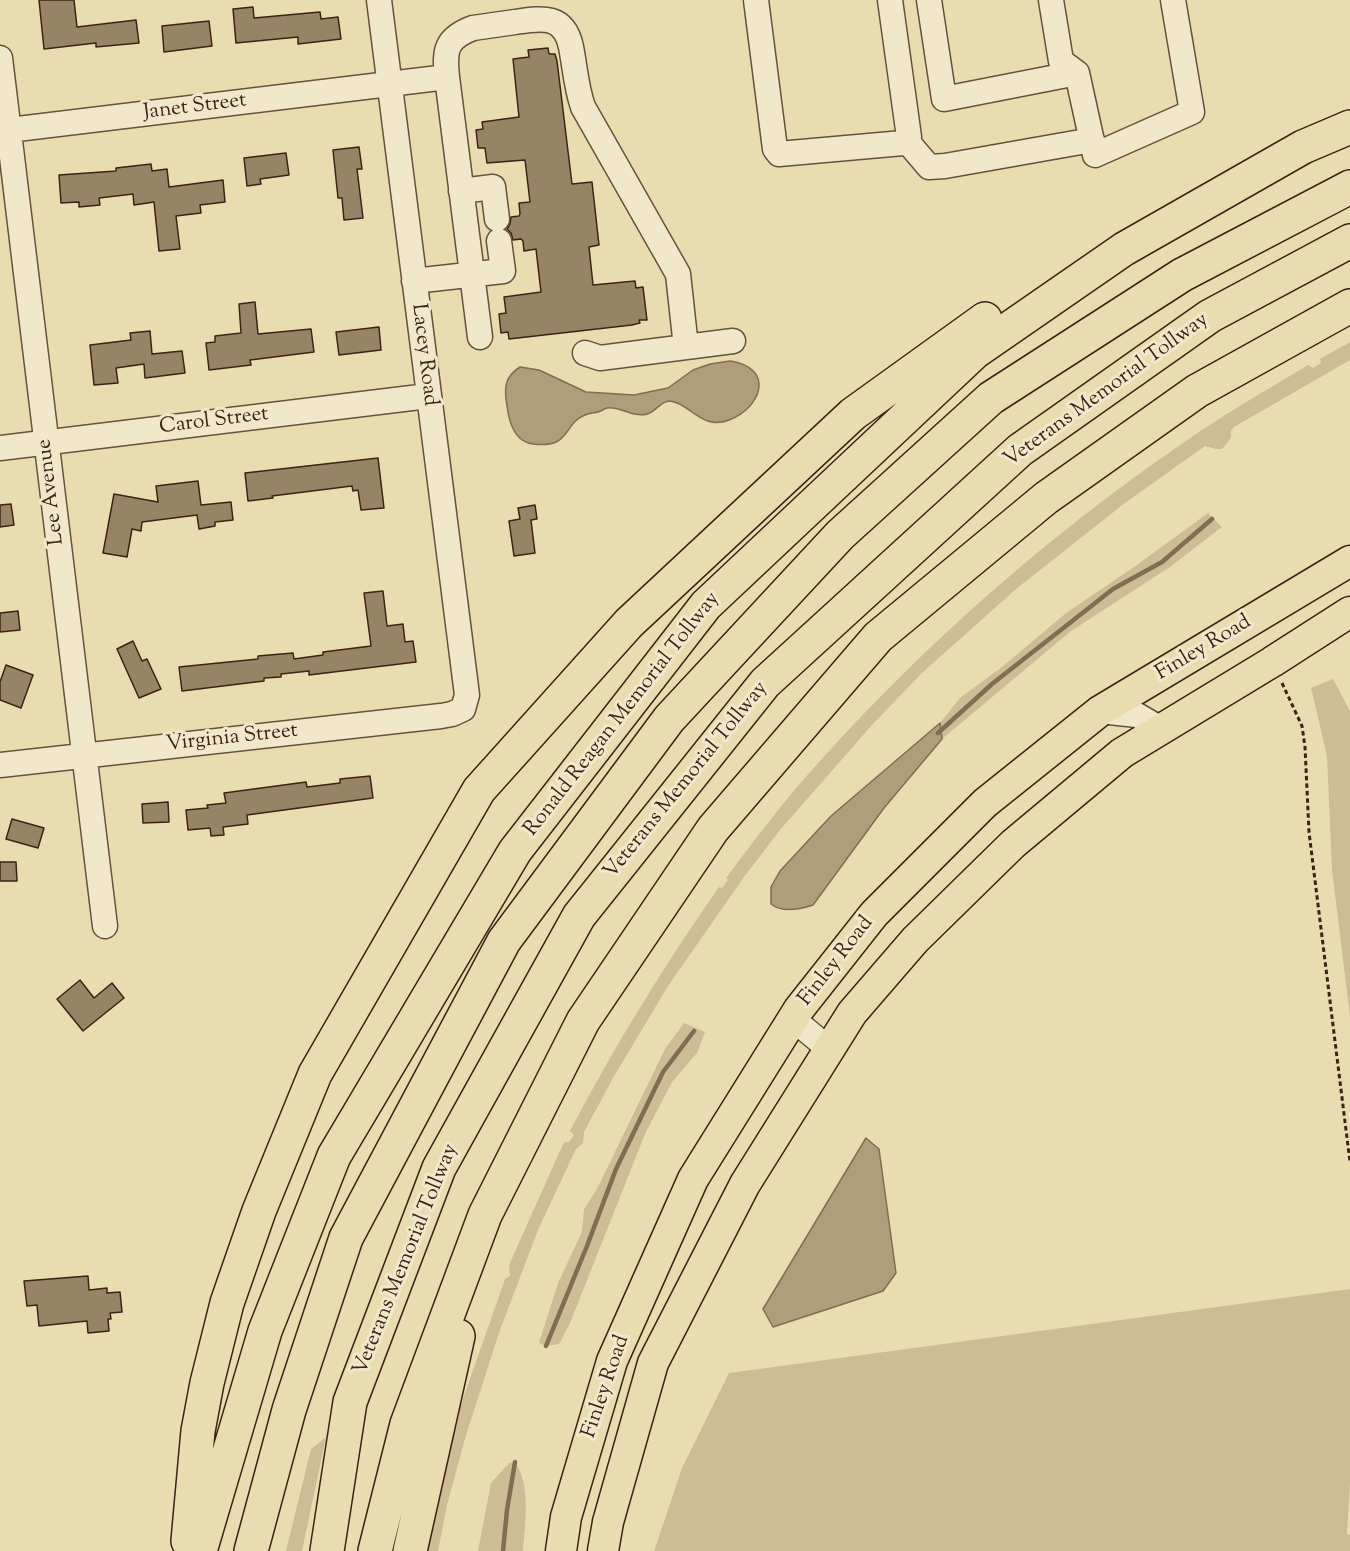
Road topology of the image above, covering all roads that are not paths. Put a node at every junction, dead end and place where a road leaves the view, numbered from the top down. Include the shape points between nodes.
1 (379, 0) edge
2 (756, 0) edge
3 (890, 0) edge
4 (929, 0) edge
5 (1051, 0) edge
6 (1173, 0) edge
7 (0, 58) edge
8 (1077, 73) junction
9 (447, 77) junction
10 (389, 84) junction
11 (1350, 127) edge
12 (4, 131) edge
13 (906, 140) junction
14 (1092, 140) junction
15 (1350, 186) edge
16 (462, 191) junction
17 (1350, 241) edge
18 (1094, 270) junction
19 (473, 275) junction
20 (414, 281) junction
21 (1350, 306) edge
22 (480, 337) dead end
23 (733, 341) dead end
24 (686, 347) junction
25 (585, 353) dead end
26 (428, 396) junction
27 (46, 443) junction
28 (0, 448) edge
29 (1350, 561) edge
30 (1350, 612) edge
31 (463, 709) joint
32 (1100, 711) junction
33 (1161, 729) junction
34 (84, 755) junction
35 (0, 765) edge
36 (105, 926) dead end
37 (793, 1019) junction
38 (829, 1049) junction
39 (484, 1215) junction
40 (187, 1551) edge
41 (200, 1551) edge
42 (251, 1551) edge
43 (327, 1551) edge
44 (375, 1551) edge
45 (410, 1551) edge
46 (561, 1551) edge
47 (603, 1551) edge

1 - 10 street, Lacey Road
2 - 13 street via 775,149 779,154
3 - 13 street via 909,137
4 - 8 street via 944,99
5 - 8 street via 1061,61
6 - 14 street via 1192,112 1095,155
7 - 12 street, Lee Avenue
8 - 14 street
9 - 10 street, Janet Street
9 - 16 street
9 - 24 street via 444,55 466,30 542,18 564,29 583,107 678,274
10 - 12 street, Janet Street
10 - 20 street, Lacey Road
11 - 18 highway, Ronald Reagan Memorial Tollway via 1293,152
12 - 27 street, Lee Avenue
13 - 14 street via 929,167
15 - 42 highway, Ronald Reagan Memorial Tollway via 1182,274 991,398 840,535 669,719 504,941 346,1238 289,1410
16 - 19 street
16 - 19 street via 493,188 503,271
17 - 43 highway, Veterans Memorial Tollway via 1210,316 1020,450 765,683 579,916 439,1168 350,1402
18 - 40 highway via 1022,292 854,414 629,623 479,790 315,1074 259,1211 227,1303 207,1383 194,1458
18 - 41 highway, Ronald Reagan Memorial Tollway via 975,352 706,605 515,851 334,1156 266,1331
19 - 20 street
19 - 22 street
20 - 26 street, Lacey Road
21 - 39 highway via 1197,391 1046,498 878,638 713,829 583,1022
23 - 24 street
24 - 25 street via 600,358
26 - 27 street, Carol Street
26 - 31 street, Lacey Road via 467,695
27 - 28 street, Carol Street
27 - 34 street, Lee Avenue
29 - 32 main road, Finley Road
30 - 33 main road, Finley Road
31 - 34 street, Virginia Street via 441,716
32 - 33 street via 1137,715
32 - 37 main road, Finley Road via 976,811 874,914
33 - 38 main road, Finley Road via 1122,753 1013,844 915,940 852,1013
34 - 35 street, Virginia Street
34 - 36 street, Lee Avenue
37 - 38 street
37 - 46 main road, Finley Road via 693,1179 612,1361 566,1517
38 - 47 main road, Finley Road via 745,1184 653,1363
39 - 44 highway via 407,1424
39 - 45 highway

